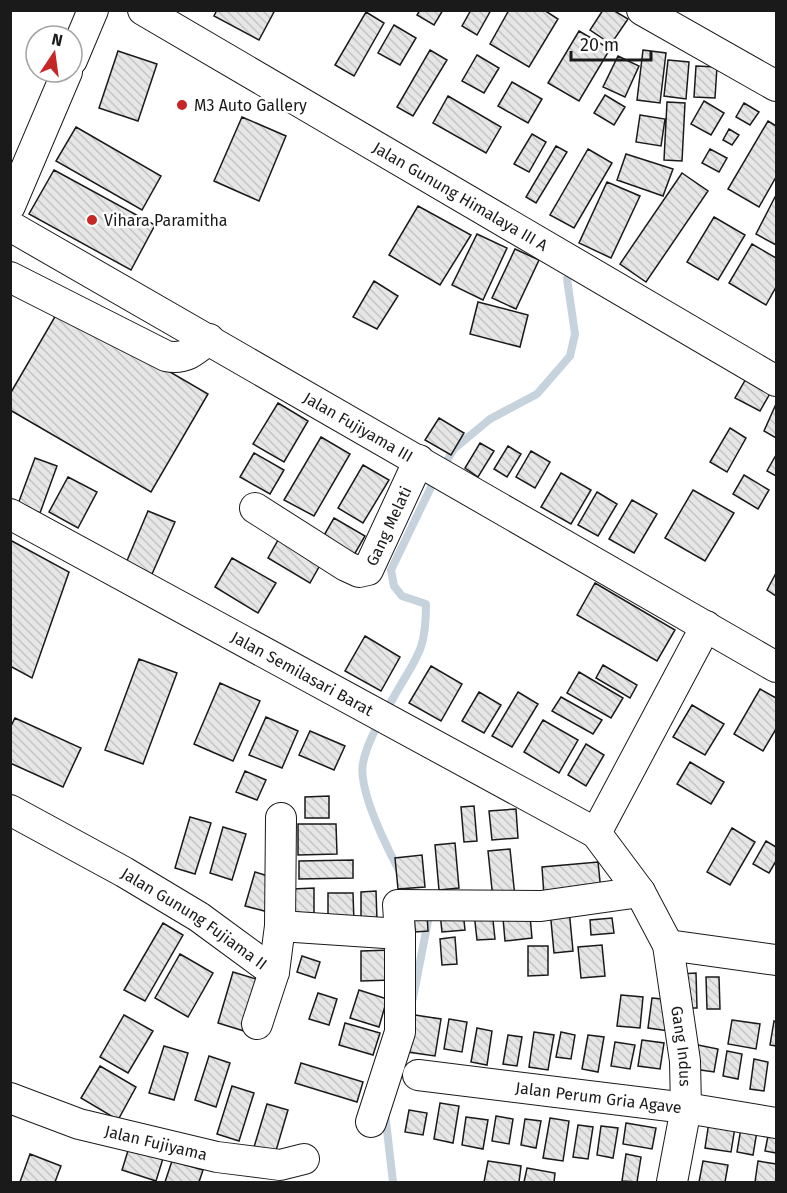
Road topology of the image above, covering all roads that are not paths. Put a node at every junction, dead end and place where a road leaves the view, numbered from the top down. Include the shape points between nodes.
1 (93, 10) edge
2 (143, 10) edge
3 (642, 10) edge
4 (84, 31) edge
5 (62, 84) edge
6 (777, 86) edge
7 (10, 206) edge
8 (10, 226) edge
9 (10, 277) edge
10 (209, 339) junction
11 (777, 381) edge
12 (419, 460) junction
13 (255, 508) dead end
14 (10, 514) edge
15 (706, 626) junction
16 (777, 667) edge
17 (10, 810) edge
18 (281, 818) dead end
19 (596, 833) junction
20 (640, 892) junction
21 (280, 926) junction
22 (400, 934) junction
23 (668, 945) junction
24 (777, 960) edge
25 (274, 972) junction
26 (257, 1024) dead end
27 (418, 1075) dead end
28 (10, 1098) edge
29 (686, 1108) junction
30 (371, 1122) dead end
31 (777, 1123) edge
32 (304, 1159) dead end
33 (672, 1182) edge

1 - 4 street
2 - 11 street, Jalan Gunung Himalaya III A
3 - 6 street
5 - 7 street
8 - 10 street, Jalan Fujiyama III
9 - 10 street via 166,356 190,354
10 - 12 street, Jalan Fujiyama III
12 - 13 street, Gang Melati via 368,570 359,572 346,566
12 - 15 street, Jalan Fujiyama III
14 - 19 street, Jalan Semilasari Barat
15 - 16 street, Jalan Fujiyama III
15 - 19 street
17 - 25 street, Jalan Gunung Fujiama II via 199,917
18 - 21 street, Jalan Gunung Fujiama II
19 - 20 street, Jalan Semilasari Barat
20 - 22 street via 540,906 398,905
20 - 23 street, Jalan Semilasari Barat
21 - 22 street
21 - 25 street, Jalan Gunung Fujiama II
22 - 30 street via 400,1032
23 - 24 street
23 - 29 street, Gang Indus via 685,1061
25 - 26 street
27 - 29 street, Jalan Perum Gria Agave
28 - 32 street, Jalan Fujiyama via 79,1124 217,1157 280,1166
29 - 31 street, Jalan Perum Gria Agave
29 - 33 street, Gang Indus

